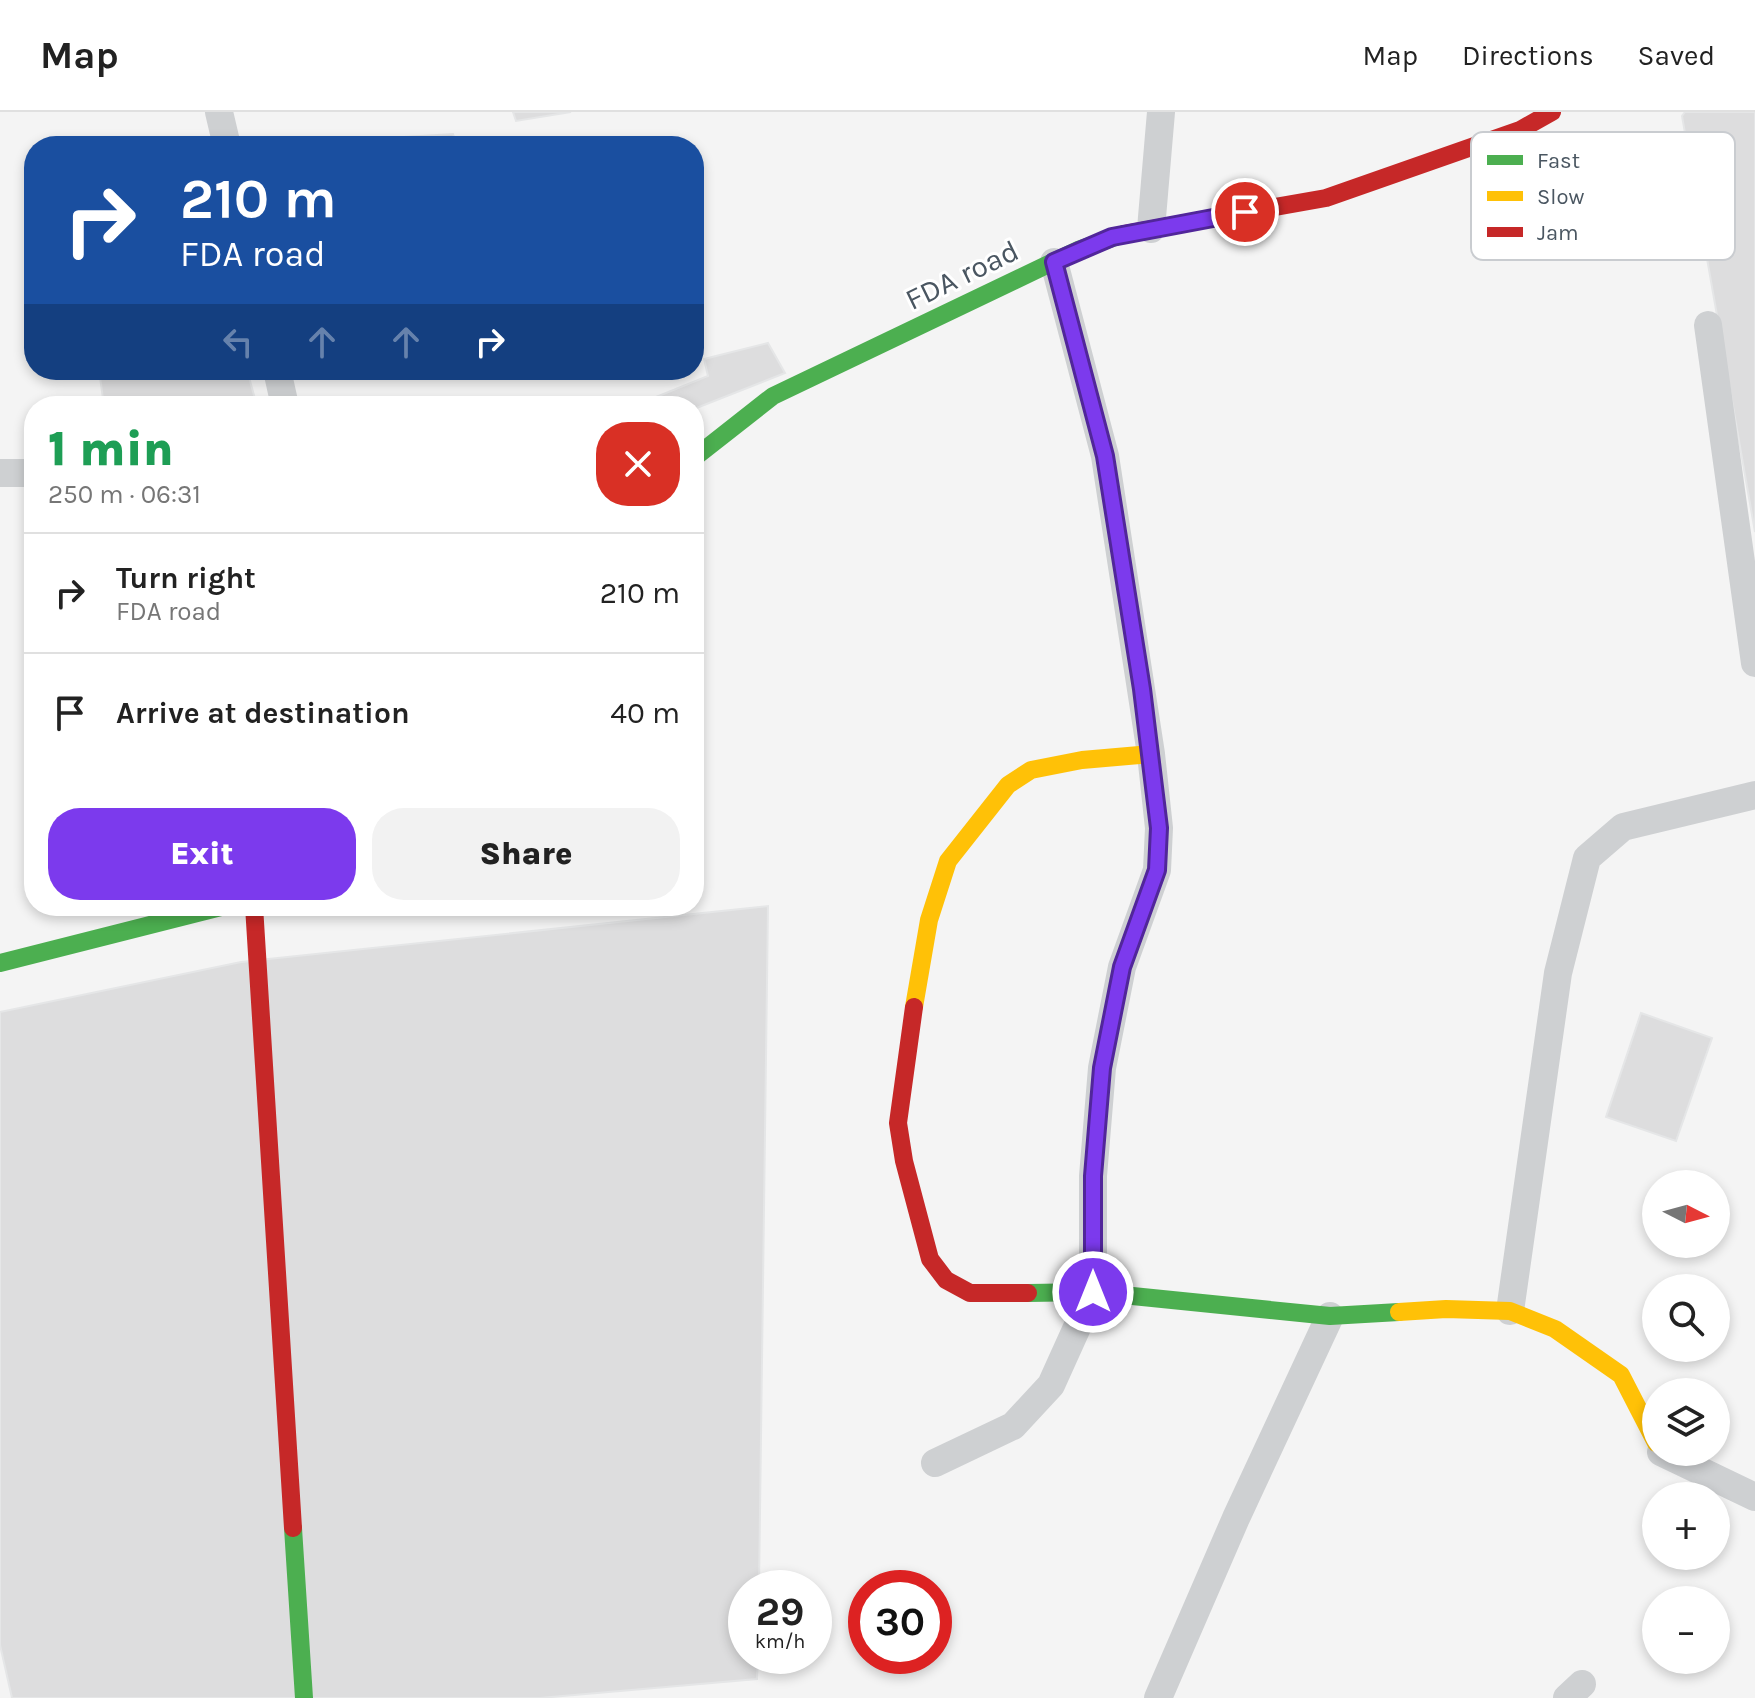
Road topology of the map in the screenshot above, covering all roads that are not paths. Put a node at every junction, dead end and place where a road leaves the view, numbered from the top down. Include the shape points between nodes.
1 (219, 112) edge
2 (1161, 112) edge
3 (1552, 112) edge
4 (1514, 132) edge
5 (225, 136) edge
6 (1471, 147) edge
7 (1151, 229) junction
8 (1054, 262) junction
9 (1708, 325) dead end
10 (704, 431) edge
11 (726, 432) junction
12 (704, 450) edge
13 (0, 473) edge
14 (24, 473) edge
15 (1755, 663) edge
16 (1151, 754) junction
17 (1755, 795) edge
18 (186, 916) edge
19 (255, 916) edge
20 (0, 963) edge
21 (1093, 1292) junction
22 (1510, 1311) junction
23 (1330, 1316) junction
24 (1642, 1416) edge
25 (935, 1463) dead end
26 (1690, 1466) edge
27 (1755, 1497) edge
28 (304, 1698) edge
29 (1158, 1698) edge

1 - 5 street
2 - 7 street
3 - 4 street, FDA road
6 - 7 street, FDA road via 1326,198
7 - 8 street, FDA road via 1112,237
8 - 11 street, FDA road via 773,396
8 - 16 street via 1105,456
9 - 15 street
10 - 11 street
11 - 12 street, FDA road
13 - 14 street
16 - 21 street via 1159,828 1157,870 1122,967 1102,1068 1093,1176
16 - 21 street via 1031,770 1008,785 948,861 929,920 898,1123 930,1259 946,1280 970,1293
17 - 22 street via 1623,827 1587,858 1558,973
18 - 20 street
19 - 28 street
21 - 23 street
21 - 25 street via 1051,1385 1013,1426
22 - 23 street
22 - 24 street via 1555,1329 1621,1375
23 - 29 street
26 - 27 street

